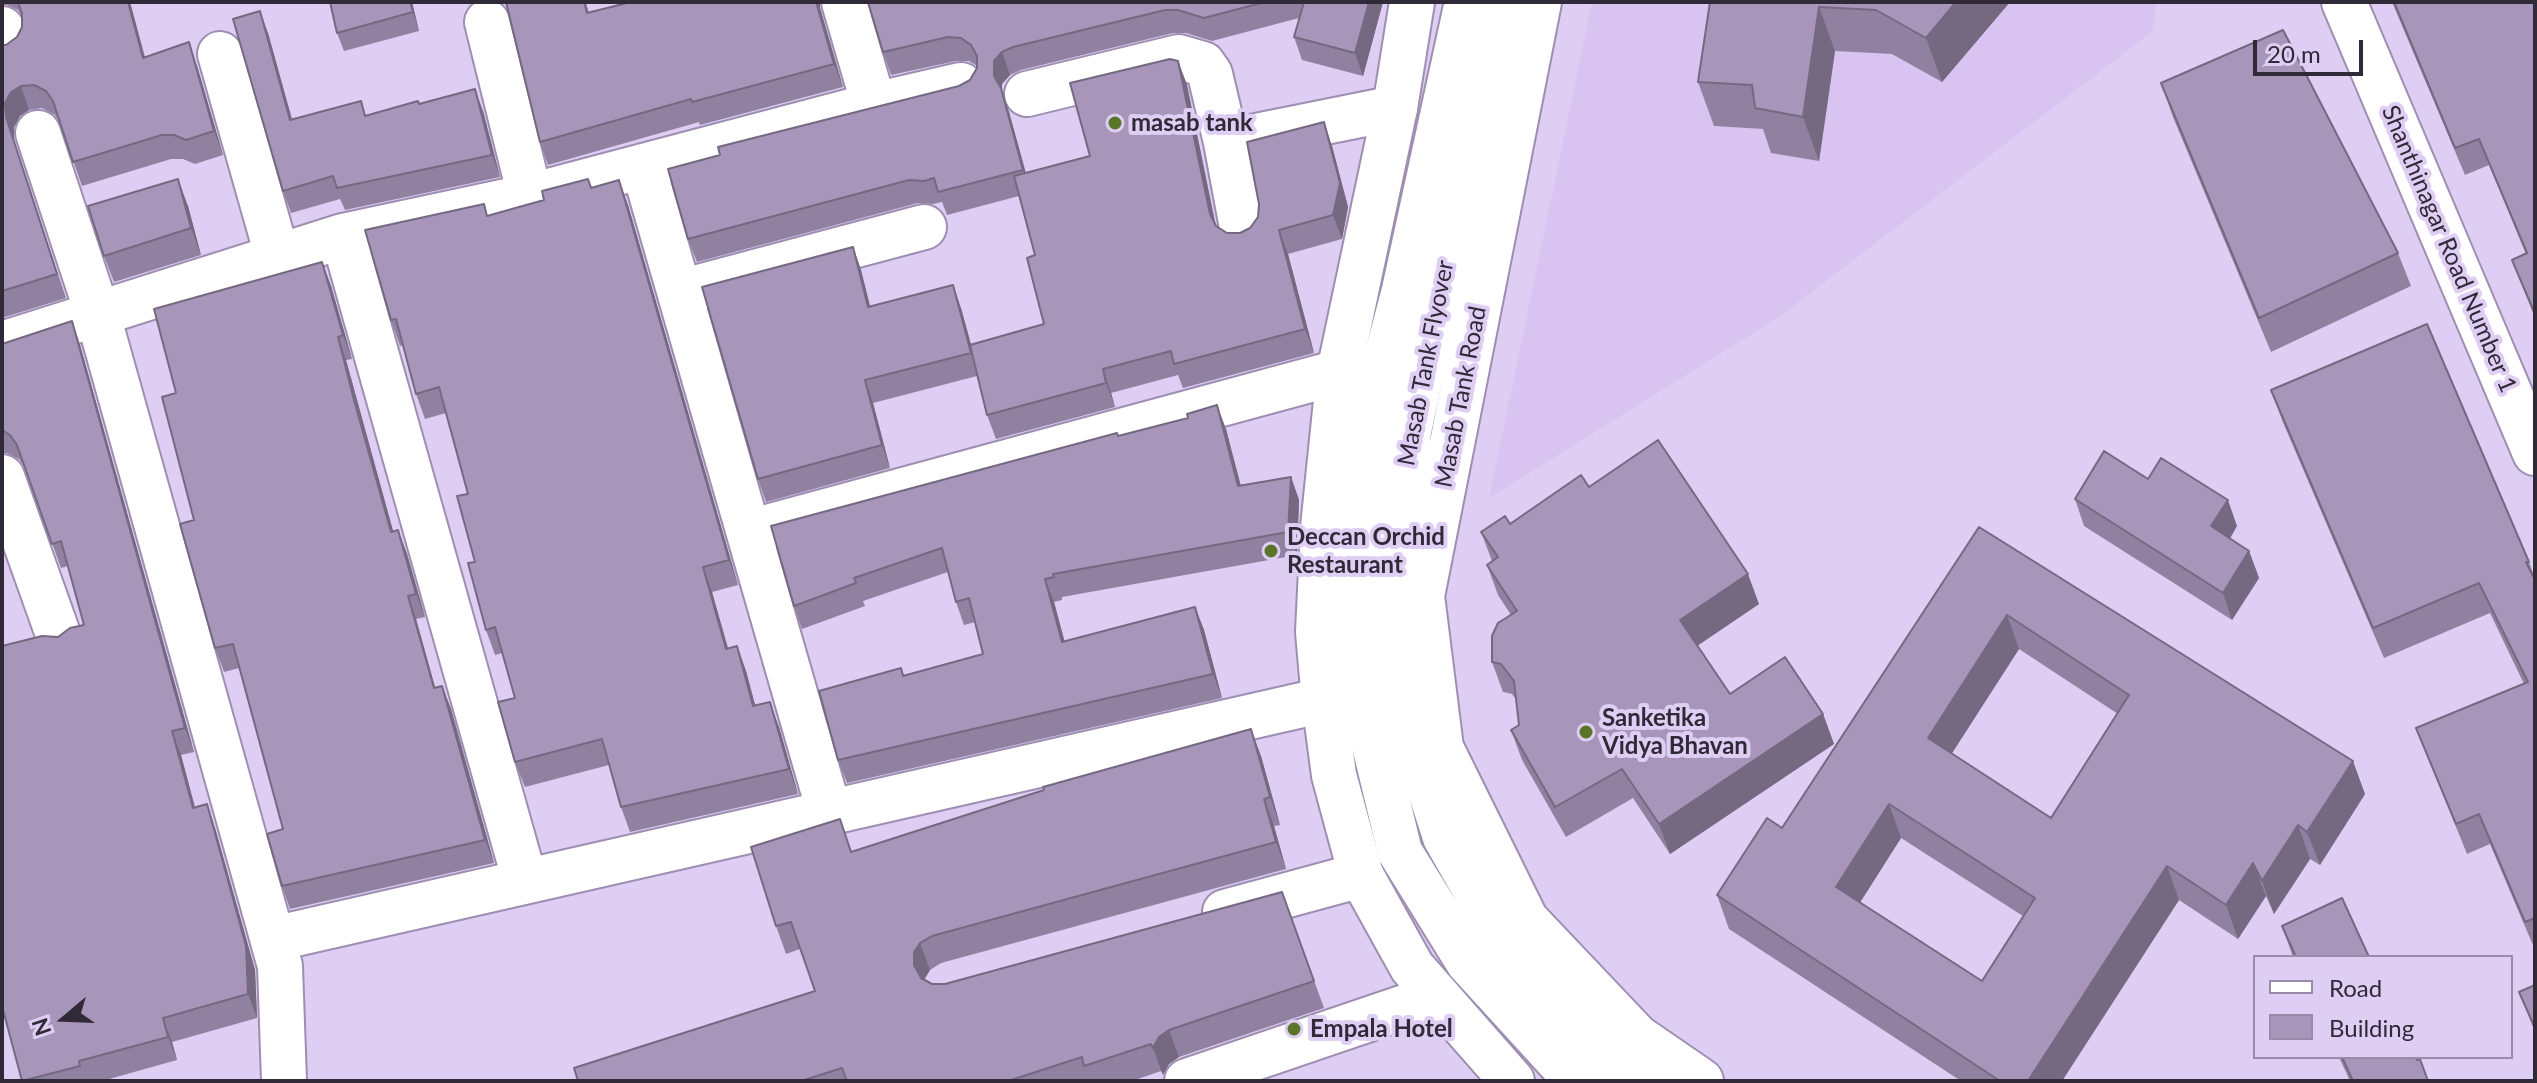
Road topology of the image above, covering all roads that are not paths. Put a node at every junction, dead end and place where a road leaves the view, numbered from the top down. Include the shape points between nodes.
1 (844, 2) edge
2 (1412, 2) edge
3 (1467, 2) edge
4 (1502, 2) edge
5 (1539, 2) edge
6 (2344, 2) edge
7 (487, 22) dead end
8 (220, 54) dead end
9 (961, 85) edge
10 (1027, 94) dead end
11 (874, 105) junction
12 (1395, 108) junction
13 (38, 133) dead end
14 (1226, 142) junction
15 (643, 166) junction
16 (530, 196) junction
17 (109, 204) edge
18 (67, 216) junction
19 (924, 227) dead end
20 (1243, 233) edge
21 (343, 236) junction
22 (277, 255) junction
23 (680, 292) junction
24 (97, 312) junction
25 (2, 344) edge
26 (1339, 372) junction
27 (2535, 453) edge
28 (2, 477) edge
29 (749, 532) junction
30 (59, 637) edge
31 (1324, 700) junction
32 (829, 811) junction
33 (1361, 875) junction
34 (525, 881) junction
35 (1180, 924) edge
36 (273, 939) junction
37 (1437, 996) junction
38 (284, 1081) edge
39 (1187, 1081) edge
40 (1512, 1081) edge
41 (1584, 1081) edge
42 (1641, 1081) edge
43 (1701, 1081) edge

1 - 11 main road
2 - 12 main road
3 - 41 main road, Masab Tank Flyover via 1404,290 1367,431 1356,604 1368,720 1400,852 1468,962 1563,1066
4 - 42 main road, Masab Tank Flyover via 1409,431 1392,610 1408,722 1445,837 1510,951 1600,1049
5 - 43 main road, Masab Tank Road via 1422,596 1441,748 1526,920 1637,1037
6 - 27 main road, Shanthinagar Road Number 1
7 - 16 main road
8 - 22 main road
9 - 11 main road
10 - 14 main road via 1179,57 1193,59 1210,74
11 - 15 main road
12 - 14 main road
12 - 26 main road
13 - 18 main road
14 - 20 main road
15 - 16 main road
15 - 23 main road
16 - 21 main road
17 - 18 main road
18 - 24 main road
19 - 23 main road
21 - 22 main road
21 - 34 main road
22 - 24 main road
23 - 29 main road
24 - 25 main road
24 - 36 main road
26 - 29 main road
26 - 31 main road via 1318,632
28 - 30 main road
29 - 32 main road
31 - 32 main road
31 - 33 main road via 1334,775
32 - 34 main road
33 - 35 main road
33 - 37 main road via 1412,967
34 - 36 main road
36 - 38 main road via 280,966
37 - 39 main road
37 - 40 main road

